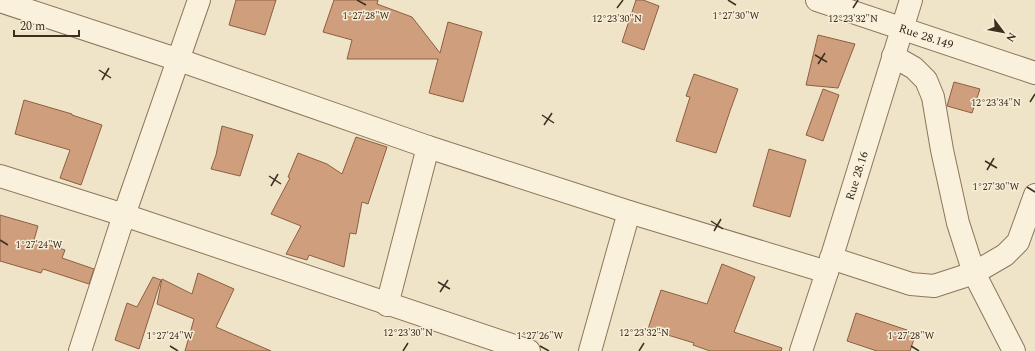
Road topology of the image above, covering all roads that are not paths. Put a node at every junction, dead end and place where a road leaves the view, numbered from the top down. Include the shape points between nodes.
1 (199, 0) edge
2 (817, 0) edge
3 (911, 0) edge
4 (0, 1) edge
5 (902, 28) junction
6 (893, 56) junction
7 (178, 60) junction
8 (1035, 73) edge
9 (428, 147) junction
10 (0, 176) edge
11 (1035, 195) edge
12 (629, 212) junction
13 (124, 215) junction
14 (829, 265) junction
15 (974, 272) junction
16 (387, 304) junction
17 (80, 351) edge
18 (529, 351) edge
19 (590, 351) edge
20 (801, 351) edge
21 (1014, 351) edge

1 - 7 street
2 - 5 street, Rue 28.149
3 - 5 street, Rue 28.16
4 - 7 street
5 - 6 street, Rue 28.16
5 - 8 street, Rue 28.149
6 - 14 street, Rue 28.16
6 - 15 street via 914,68 926,80 934,97 942,150 958,223
7 - 9 street
7 - 13 street
9 - 12 street
9 - 16 street
10 - 13 street
11 - 15 street via 1018,242 1006,255
12 - 14 street
12 - 19 street
13 - 16 street
13 - 17 street
14 - 15 street via 911,284 934,286
14 - 20 street, Rue 28.16
15 - 21 street
16 - 18 street

